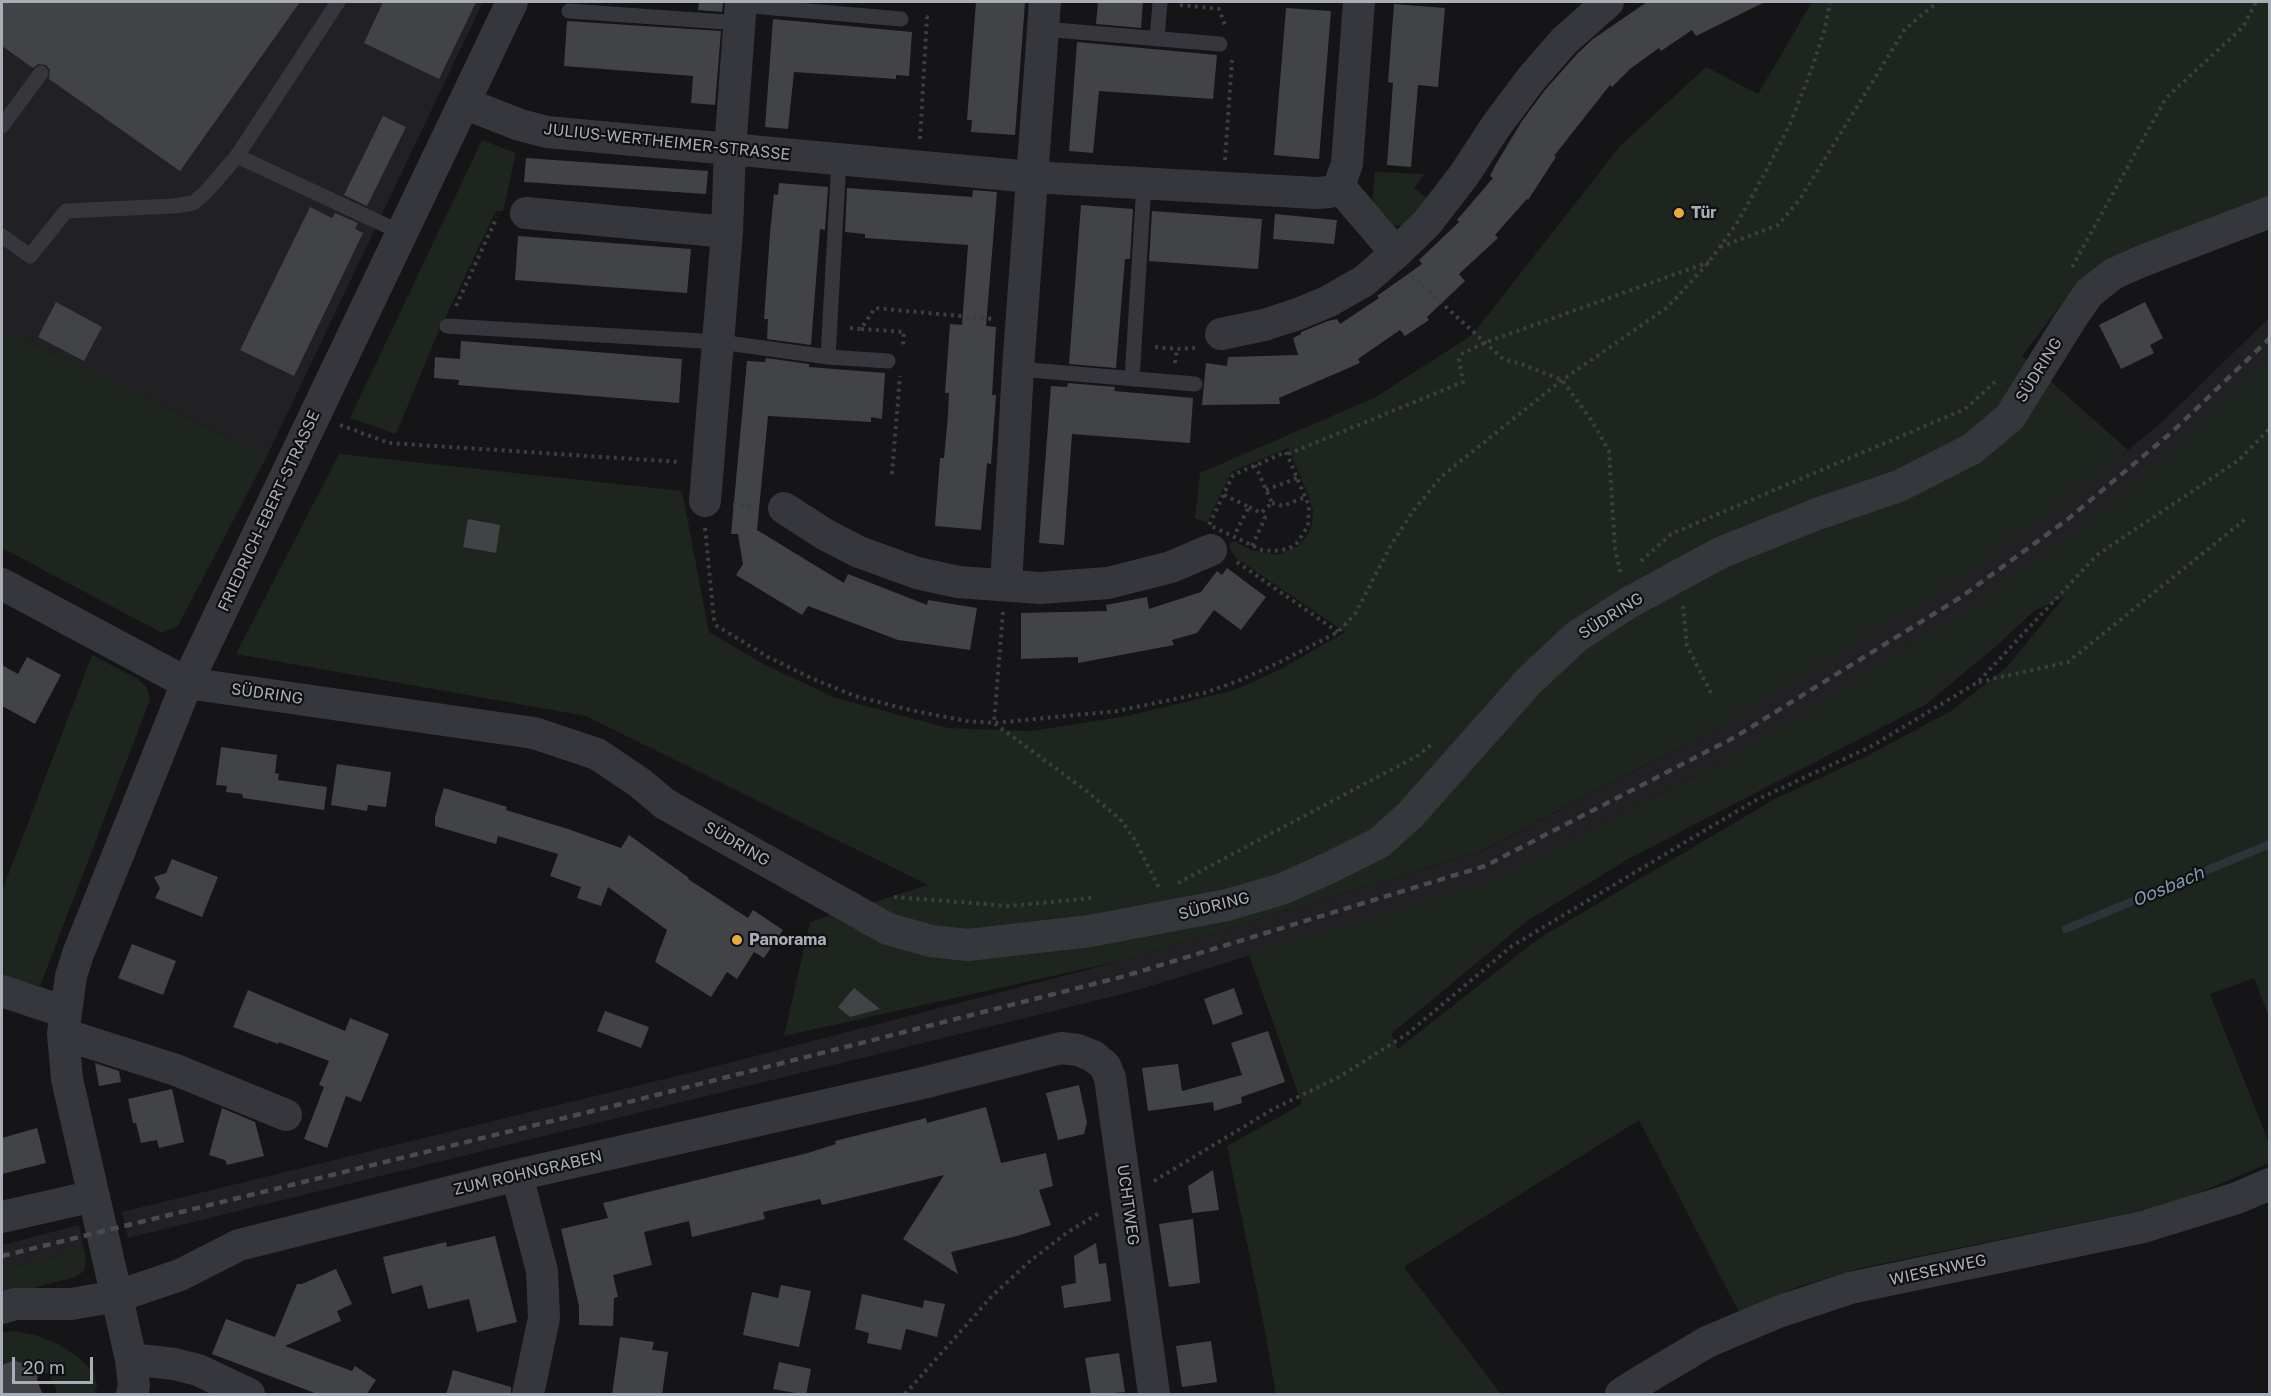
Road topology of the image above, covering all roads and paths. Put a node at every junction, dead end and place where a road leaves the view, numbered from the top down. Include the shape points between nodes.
1 (338, 2) edge
2 (512, 2) edge
3 (1160, 2) edge
4 (1191, 2) edge
5 (1359, 2) edge
6 (1608, 2) edge
7 (1830, 2) edge
8 (1938, 2) edge
9 (2256, 2) edge
10 (1186, 6) junction
11 (855, 8) edge
12 (740, 10) edge
13 (569, 11) dead end
14 (1044, 15) edge
15 (907, 17) joint
16 (1157, 39) junction
17 (1226, 44) junction
18 (41, 73) dead end
19 (464, 103) junction
20 (2, 126) edge
21 (729, 149) junction
22 (237, 156) junction
23 (839, 159) junction
24 (918, 166) junction
25 (1031, 177) junction
26 (1144, 184) junction
27 (1339, 186) junction
28 (1223, 188) junction
29 (2270, 212) edge
30 (526, 213) joint
31 (728, 232) junction
32 (402, 233) junction
33 (2, 236) edge
34 (1719, 248) junction
35 (1395, 255) junction
36 (1709, 262) junction
37 (2066, 277) dead end
38 (1021, 322) junction
39 (447, 326) joint
40 (831, 326) junction
41 (861, 328) junction
42 (1221, 333) joint
43 (720, 342) junction
44 (1484, 343) junction
45 (1134, 344) junction
46 (828, 357) junction
47 (895, 362) junction
48 (1018, 369) junction
49 (1132, 379) junction
50 (1562, 380) junction
51 (1996, 381) dead end
52 (1195, 384) dead end
53 (314, 416) junction
54 (2270, 428) edge
55 (1288, 454) junction
56 (708, 464) junction
57 (1255, 465) junction
58 (891, 474) dead end
59 (1297, 478) junction
60 (1266, 490) junction
61 (1224, 495) junction
62 (1305, 497) junction
63 (705, 501) junction
64 (1272, 504) junction
65 (1249, 507) junction
66 (784, 508) joint
67 (1261, 513) junction
68 (2248, 517) dead end
69 (1222, 544) junction
70 (1252, 546) junction
71 (1638, 563) dead end
72 (1630, 570) dead end
73 (1680, 575) junction
74 (2, 584) edge
75 (1006, 585) junction
76 (1338, 632) junction
77 (1978, 682) junction
78 (187, 683) junction
79 (1713, 697) dead end
80 (994, 723) junction
81 (1436, 740) dead end
82 (1102, 897) dead end
83 (1165, 905) junction
84 (854, 910) junction
85 (2, 991) edge
86 (64, 1023) junction
87 (1061, 1048) joint
88 (286, 1115) dead end
89 (517, 1175) junction
90 (2270, 1184) edge
91 (94, 1196) junction
92 (1127, 1197) junction
93 (2, 1216) edge
94 (118, 1296) junction
95 (2, 1308) edge
96 (131, 1359) junction
97 (132, 1395) edge
98 (249, 1395) edge
99 (528, 1395) edge
100 (905, 1395) edge
101 (1154, 1395) edge
102 (1622, 1395) edge

1 - 22 lane
2 - 19 street, FRIEDRICH-EBERT-STRASSE
3 - 10 path
3 - 16 lane
4 - 10 path
5 - 27 street via 1347,164
6 - 35 street via 1564,41 1530,79 1434,215
7 - 34 path via 1812,68 1790,124 1760,183
8 - 34 path via 1905,29 1800,199 1778,225
9 - 37 path via 2244,27 2166,98
10 - 17 path via 1219,9
11 - 12 lane
11 - 15 lane
12 - 13 lane
12 - 21 street
14 - 16 lane
14 - 25 street
15 - 24 path via 927,17
16 - 17 lane
17 - 28 path
18 - 20 lane
19 - 21 street, JULIUS-WERTHEIMER-STRASSE via 547,132
19 - 32 street, FRIEDRICH-EBERT-STRASSE
21 - 23 street, JULIUS-WERTHEIMER-STRASSE
21 - 31 street
22 - 32 lane
22 - 33 lane via 192,203 66,211 30,256
23 - 24 street, JULIUS-WERTHEIMER-STRASSE
23 - 40 lane
24 - 25 street, JULIUS-WERTHEIMER-STRASSE
25 - 26 street, JULIUS-WERTHEIMER-STRASSE
25 - 38 street
26 - 28 street, JULIUS-WERTHEIMER-STRASSE
26 - 45 lane
27 - 28 street, JULIUS-WERTHEIMER-STRASSE via 1316,193
27 - 35 street
29 - 73 street, SÜDRING via 2142,261 2113,274 2089,293 2010,417 1972,449 1899,486 1720,553
30 - 31 street
30 - 39 path via 522,219 497,217
31 - 43 street
32 - 53 street, FRIEDRICH-EBERT-STRASSE
34 - 36 path
35 - 42 street via 1364,281 1329,301 1264,325
35 - 44 path
36 - 44 path
36 - 50 path via 1668,307
38 - 41 path via 875,308
38 - 48 street
39 - 43 lane
40 - 41 path
40 - 46 lane
41 - 47 path via 904,332
42 - 45 path via 1195,348
43 - 46 lane
43 - 56 street
44 - 50 path via 1503,359
44 - 55 path via 1459,359 1463,382
45 - 49 lane
46 - 47 lane
47 - 58 path
48 - 49 lane
48 - 75 street
49 - 52 lane
50 - 72 path via 1609,451 1615,549 1622,577
50 - 76 path via 1442,476 1391,544 1355,614
51 - 71 path via 1965,409 1671,534
53 - 56 path via 389,443
53 - 78 street, FRIEDRICH-EBERT-STRASSE
54 - 77 path via 2239,460 2097,555
55 - 57 path
55 - 59 path
56 - 63 street
57 - 60 path
57 - 61 path via 1233,475
59 - 60 path
59 - 62 path
60 - 64 path
61 - 65 path
61 - 69 path via 1209,525
62 - 64 path via 1283,506
62 - 70 path via 1310,515 1297,543 1274,551
63 - 66 path
63 - 80 path via 714,619 724,632 768,657 855,696 954,719
64 - 67 path
65 - 67 path
65 - 69 path
66 - 75 street via 834,539 890,565 958,582
67 - 70 path via 1264,519
68 - 77 path via 2068,662
69 - 70 path
69 - 75 street via 1171,567 1108,583 1040,588
69 - 76 path via 1232,558
73 - 79 path via 1687,646
73 - 83 street, SÜDRING via 1576,637 1529,681 1411,814 1379,843 1282,889 1227,905
74 - 78 street, SÜDRING
75 - 80 path
76 - 80 path via 1249,677 1203,693 1117,711
77 - 92 path via 1872,746 1754,801 1512,946 1407,1034
78 - 84 street, SÜDRING via 534,733 597,754 664,804
78 - 86 street, FRIEDRICH-EBERT-STRASSE via 78,954
80 - 83 path via 1120,819 1135,840
81 - 83 path via 1419,755
82 - 84 path via 1009,906 891,897
83 - 84 street, SÜDRING via 1090,931 968,945 931,942 888,929
85 - 86 street
86 - 88 street
86 - 91 street, FRIEDRICH-EBERT-STRASSE via 67,1079
87 - 89 street, ZUM ROHNGRABEN
87 - 92 street, UCHTWEG via 1093,1056 1105,1066
89 - 94 street, ZUM ROHNGRABEN via 239,1245 180,1275
89 - 99 street via 542,1271 544,1318
90 - 102 street, WIESENWEG via 2143,1227 1850,1288 1707,1342
91 - 93 street
91 - 94 street, FRIEDRICH-EBERT-STRASSE
92 - 100 path via 1068,1232 1030,1261 992,1296
92 - 101 street, UCHTWEG
94 - 95 street, ZUM ROHNGRABEN via 71,1304 15,1304
94 - 96 street, FRIEDRICH-EBERT-STRASSE
96 - 97 street, FRIEDRICH-EBERT-STRASSE
96 - 98 street via 198,1370

